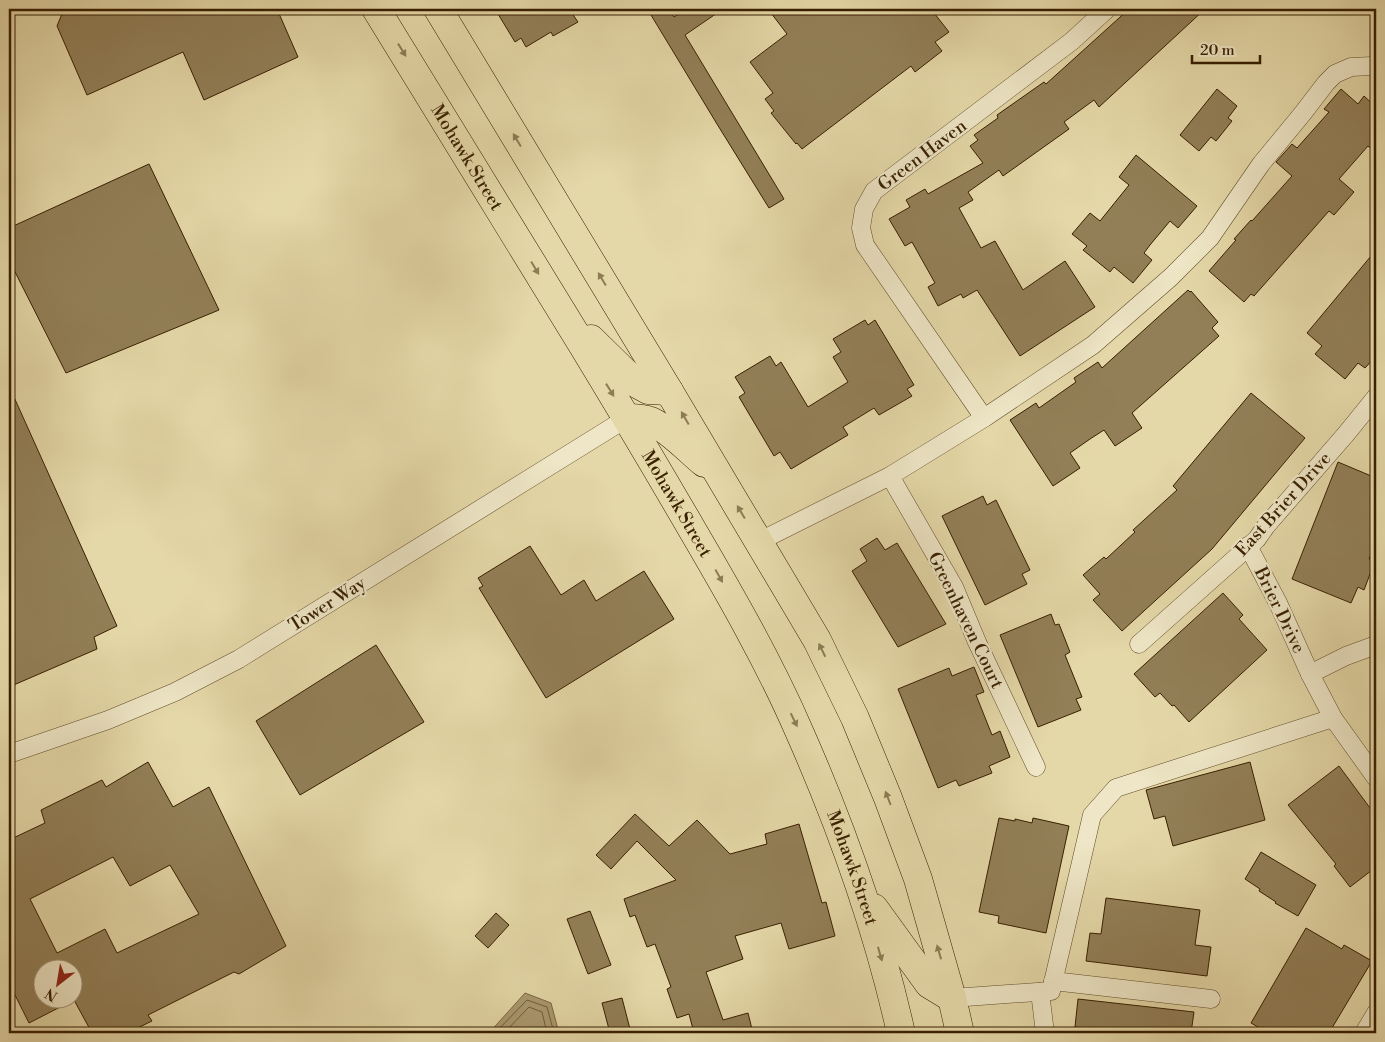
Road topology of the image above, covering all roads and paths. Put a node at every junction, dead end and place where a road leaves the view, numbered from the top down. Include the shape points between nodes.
1 (376, 9) edge
2 (438, 9) edge
3 (1107, 9) edge
4 (1376, 68) edge
5 (557, 304) junction
6 (669, 391) junction
7 (1376, 397) edge
8 (627, 418) junction
9 (984, 418) junction
10 (719, 475) junction
11 (890, 476) junction
12 (758, 542) junction
13 (1248, 546) junction
14 (1139, 644) dead end
15 (1376, 645) edge
16 (1310, 674) junction
17 (1333, 718) junction
18 (9, 754) edge
19 (1036, 767) dead end
20 (1376, 778) edge
21 (862, 890) junction
22 (1046, 986) junction
23 (952, 998) junction
24 (1211, 999) dead end
25 (1376, 1013) edge
26 (901, 1033) edge
27 (960, 1033) edge
28 (1046, 1033) edge
29 (1364, 1033) edge

1 -> 5 main road, Mohawk Street
6 -> 2 main road
3 - 9 street, Green Haven via 1072,41 874,190 864,209 862,228 865,245
4 - 9 street via 1351,67 1335,74 1260,164 1210,238 1171,277 1093,345
5 - 6 main road via 637,384 648,390
5 -> 8 main road, Mohawk Street
10 -> 6 main road
7 - 13 street, East Brier Drive
8 - 10 main road via 649,420
8 - 18 street, Tower Way via 238,659 174,692 108,720
8 -> 21 main road, Mohawk Street via 761,651 806,747
9 - 11 street
12 -> 10 main road
11 - 12 street
11 - 19 street, Greenhaven Court via 954,587
23 -> 12 main road via 918,879 855,718 817,640
13 - 14 street, East Brier Drive
13 - 16 street, Brier Drive
15 - 16 street, Brier Drive
16 - 17 street, Brier Drive
17 - 20 street, Brier Drive
17 - 22 street via 1116,788 1092,815
21 - 23 main road via 929,984
21 -> 26 main road, Mohawk Street
22 - 23 street
22 - 24 street
22 - 28 street
23 - 27 main road
25 - 29 street

